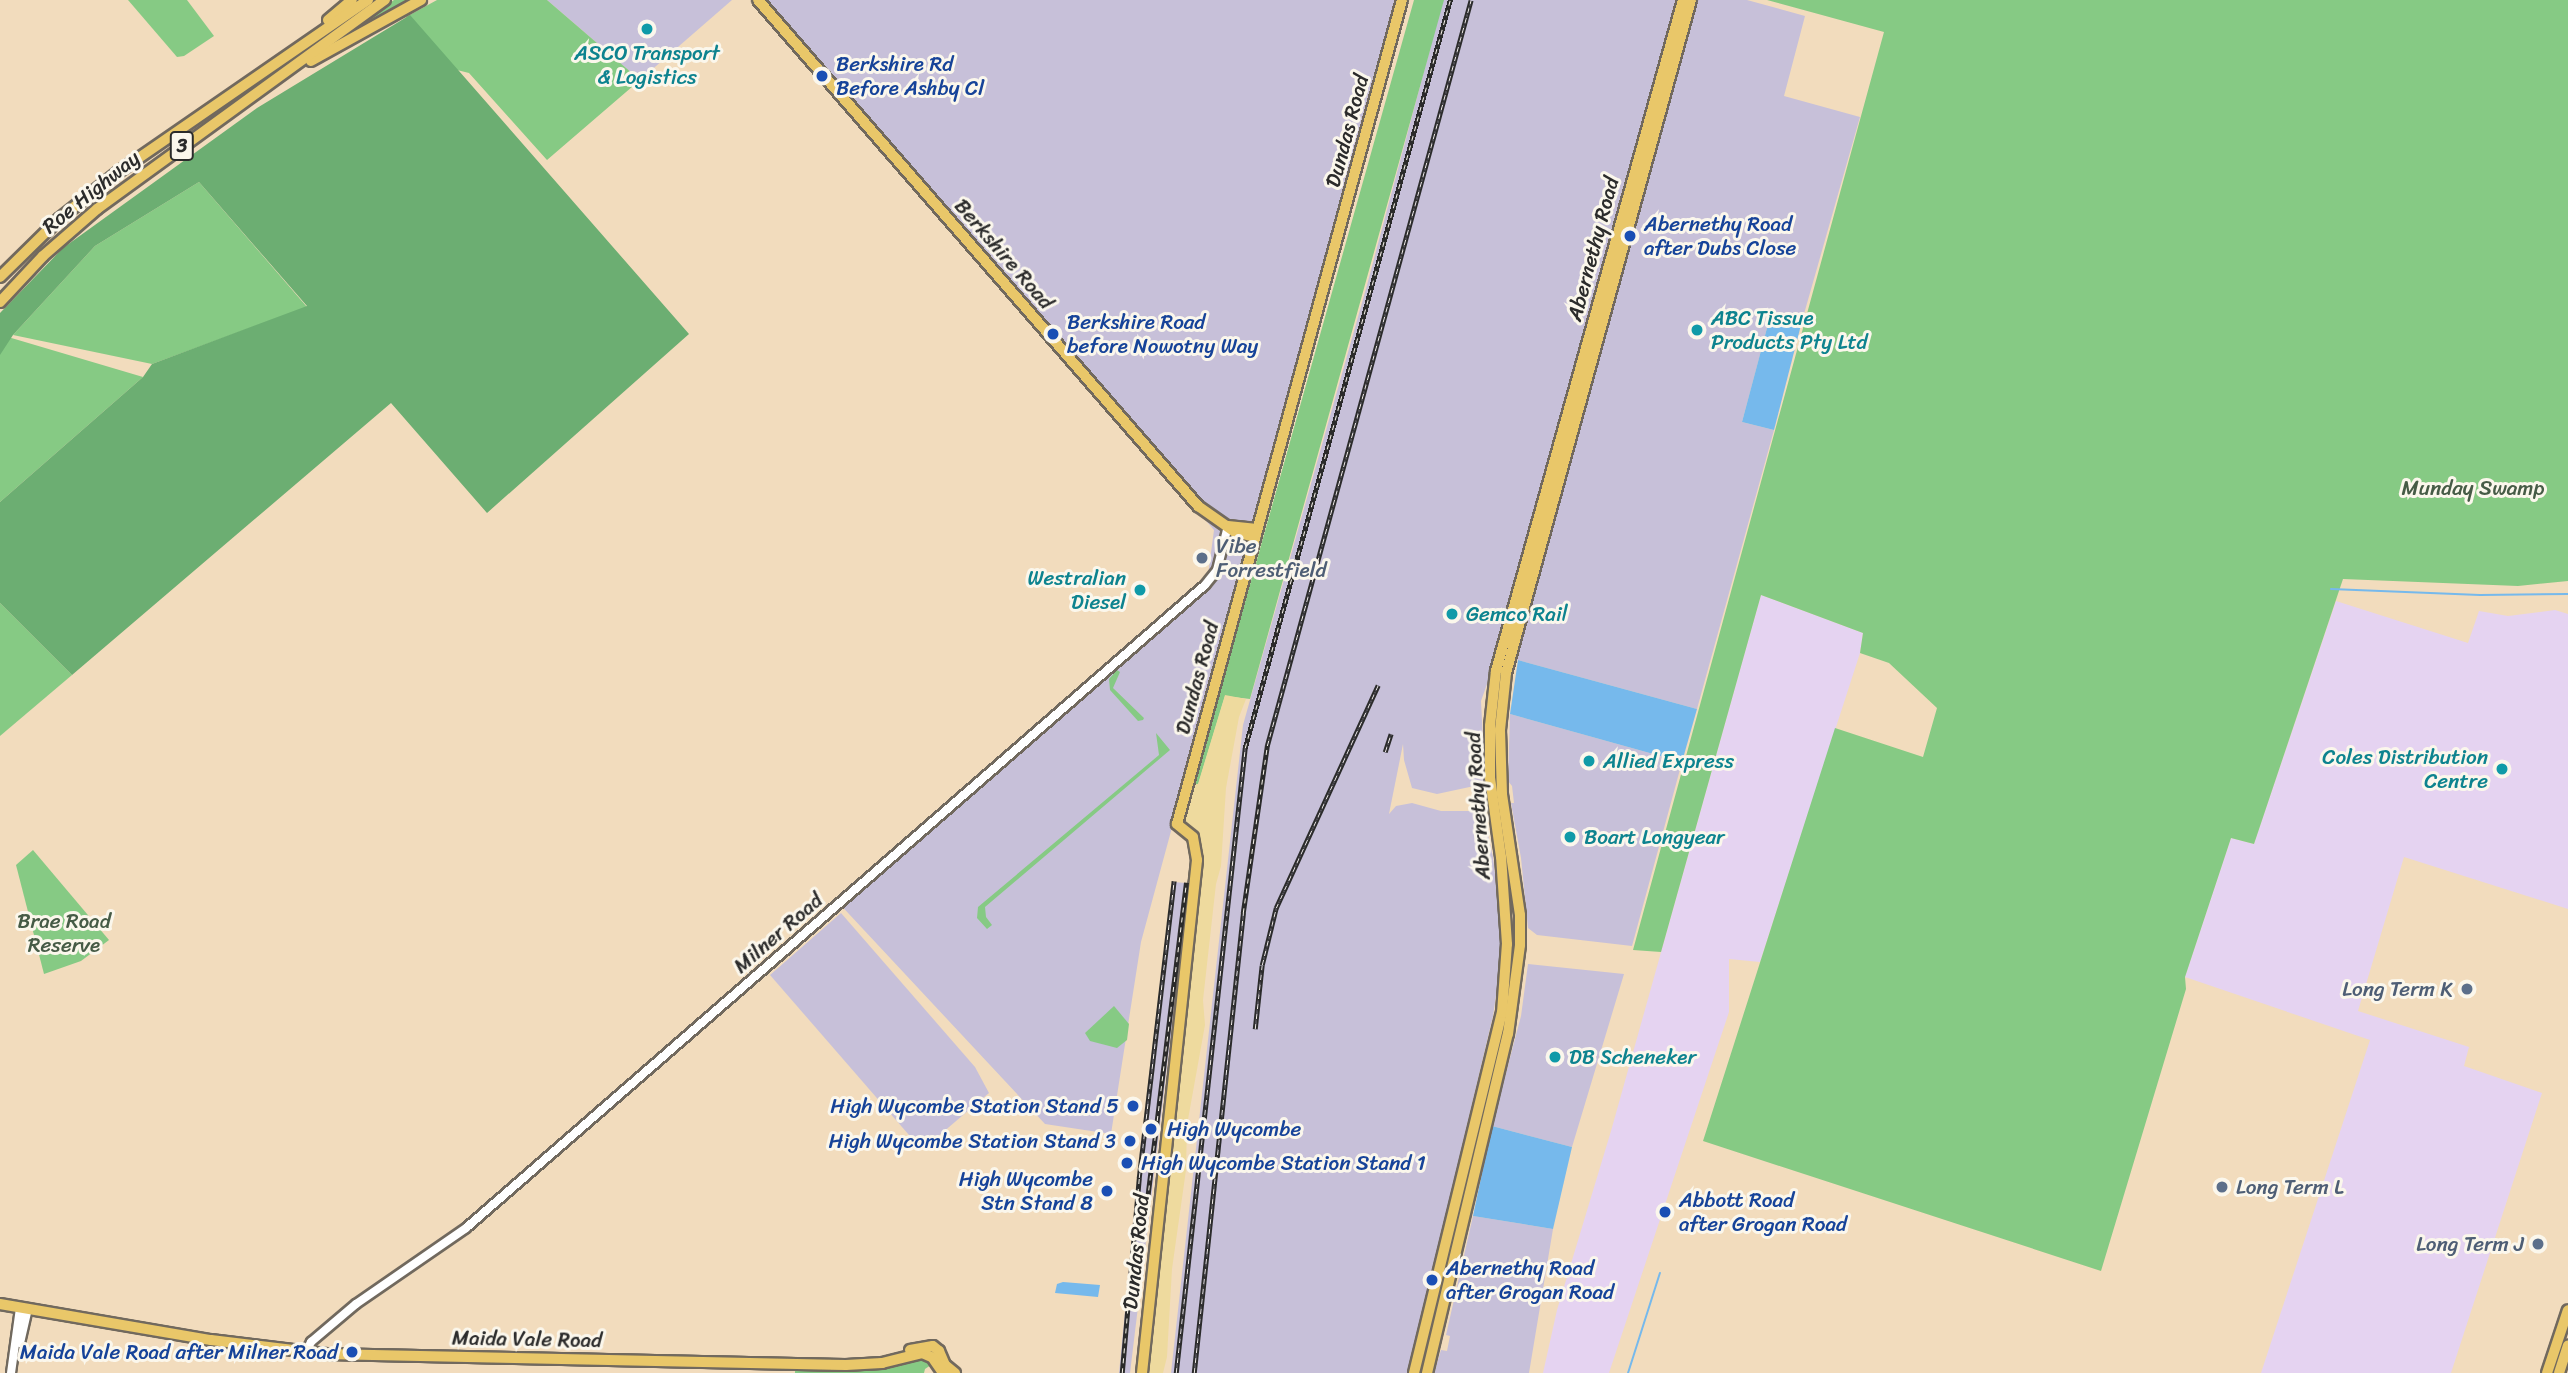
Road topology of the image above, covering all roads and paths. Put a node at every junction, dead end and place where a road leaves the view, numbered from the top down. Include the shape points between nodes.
1 (352, 0) edge
2 (368, 0) edge
3 (385, 0) edge
4 (421, 0) edge
5 (758, 0) edge
6 (1402, 0) edge
7 (1683, 0) edge
8 (1691, 0) edge
9 (274, 64) junction
10 (269, 84) junction
11 (1612, 270) junction
12 (0, 277) edge
13 (0, 302) edge
14 (1228, 526) junction
15 (1256, 533) junction
16 (1501, 672) junction
17 (0, 1304) edge
18 (24, 1308) junction
19 (2568, 1310) edge
20 (2568, 1345) edge
21 (309, 1353) junction
22 (834, 1364) junction
23 (14, 1373) edge
24 (943, 1373) edge
25 (955, 1373) edge
26 (1142, 1373) edge
27 (1415, 1373) edge
28 (1427, 1373) edge
29 (2547, 1373) edge
30 (2559, 1373) edge

1 - 9 highway
2 - 9 highway, Roe Highway / 3
3 - 10 highway, Roe Highway / 3
4 - 10 highway
5 - 14 main road, Berkshire Road via 1198,506
6 - 15 main road, Dundas Road
7 - 11 main road, Abernethy Road
8 - 11 main road, Abernethy Road
9 - 12 highway, Roe Highway / 3 via 88,196
10 - 13 highway, Roe Highway / 3 via 97,209
11 - 16 main road, Abernethy Road
14 - 15 main road, Berkshire Road via 1235,532
14 - 21 street, Milner Road via 1217,570 1205,586 466,1228 375,1288 318,1338
15 - 26 main road, Dundas Road via 1177,824 1193,837 1196,860
16 - 27 main road, Abernethy Road via 1490,726 1490,778 1507,944 1502,1013
16 - 28 main road, Abernethy Road via 1502,794 1520,915 1520,945 1508,1034
17 - 18 main road, Maida Vale Road
18 - 21 main road, Maida Vale Road
18 - 23 street
19 - 29 main road
20 - 30 main road
21 - 22 main road, Maida Vale Road
22 - 24 main road, Maida Vale Road via 868,1365 925,1353
22 - 25 main road, Maida Vale Road via 930,1346

